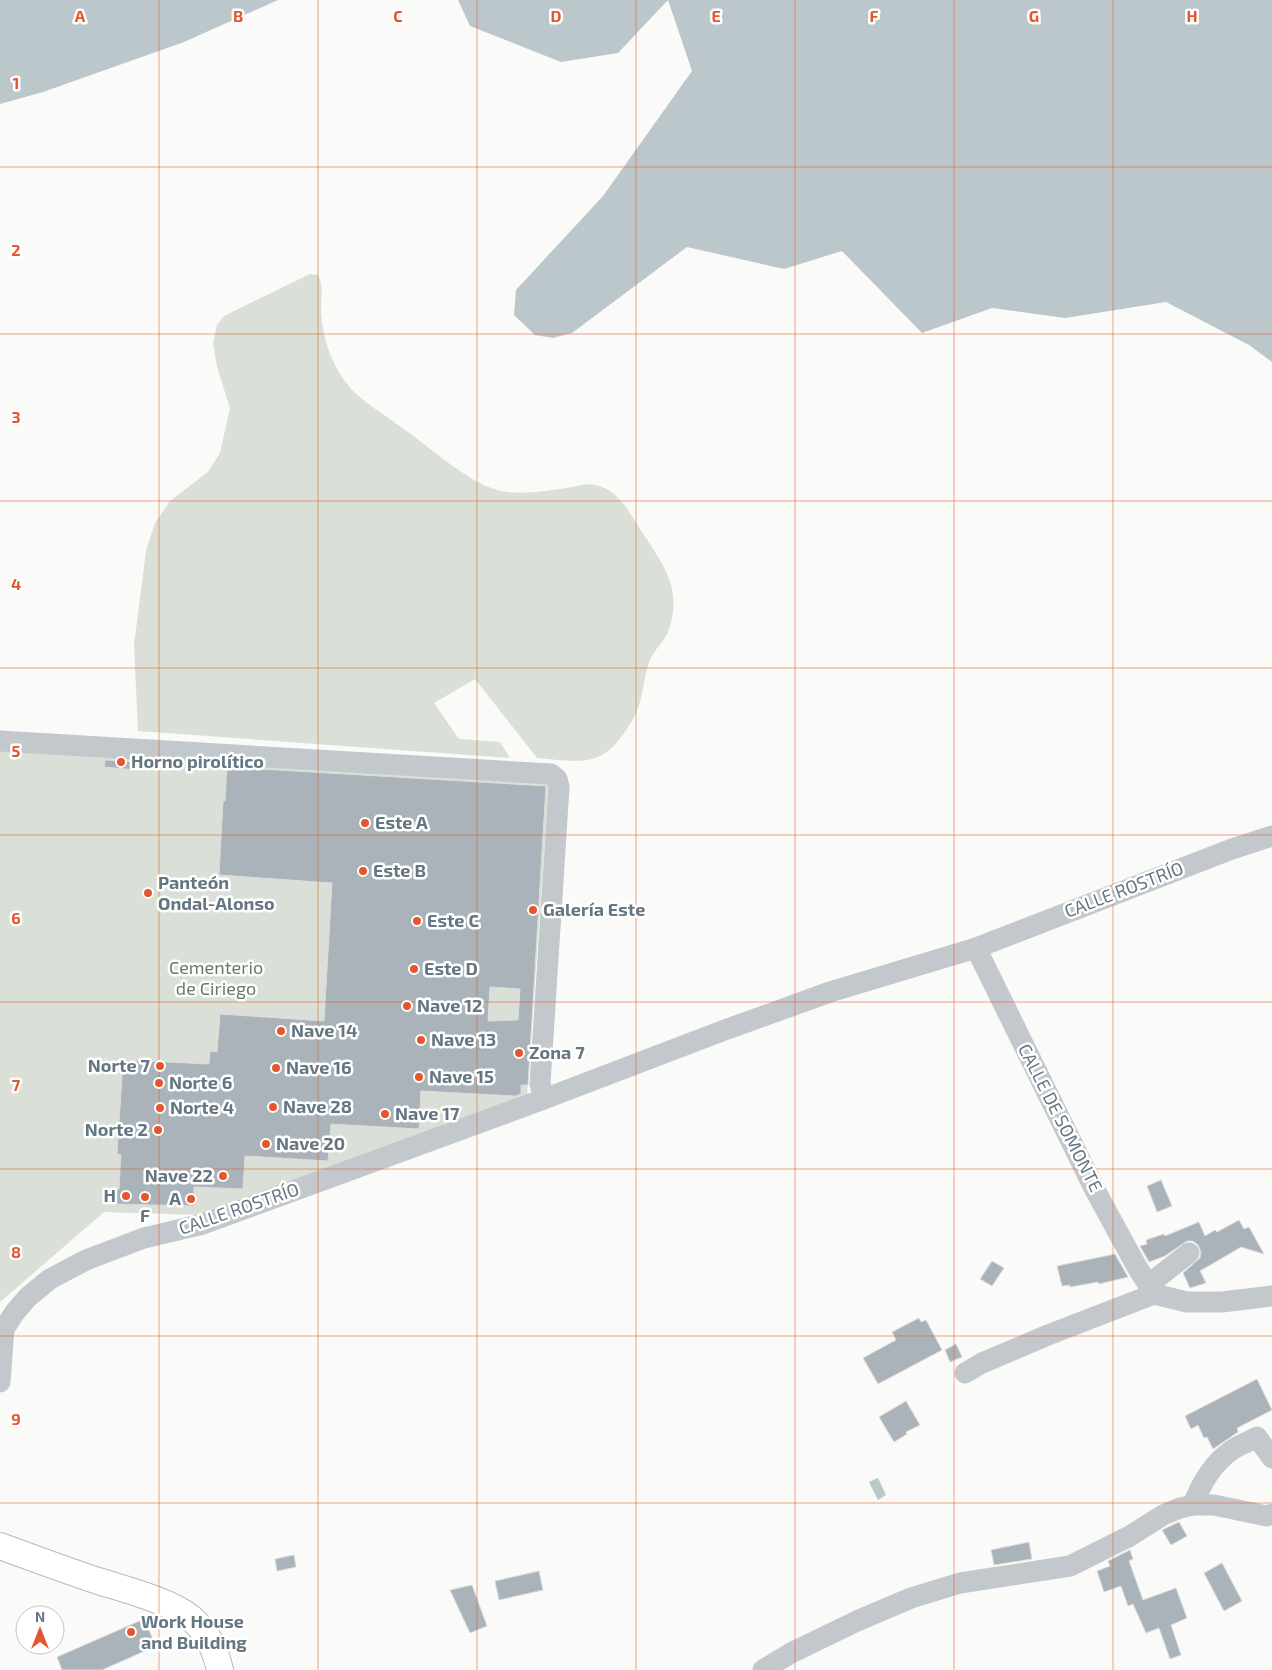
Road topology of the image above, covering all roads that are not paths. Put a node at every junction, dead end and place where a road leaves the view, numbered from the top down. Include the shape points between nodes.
1 (0, 741) edge
2 (1272, 836) edge
3 (976, 948) junction
4 (544, 1099) junction
5 (1189, 1253) dead end
6 (1151, 1289) junction
7 (1272, 1296) edge
8 (965, 1373) dead end
9 (0, 1382) edge
10 (1272, 1458) edge
11 (1193, 1505) junction
12 (1272, 1514) edge
13 (0, 1546) edge
14 (220, 1670) edge
15 (763, 1670) edge

1 - 4 street via 551,774 558,787 540,1084
2 - 3 street, CALLE ROSTRÍO
3 - 4 street, CALLE ROSTRÍO via 830,992
3 - 6 street, CALLE DE SOMONTE via 1078,1155
4 - 9 street, CALLE ROSTRÍO via 203,1224 144,1238 68,1269 28,1297 4,1329
5 - 6 street
6 - 7 street via 1187,1302
6 - 8 street
10 - 11 street via 1257,1437 1232,1450 1209,1471
11 - 12 street via 1267,1516
11 - 15 street via 1163,1515 1130,1536 1070,1566 960,1583 911,1598 791,1653
13 - 14 main road via 177,1610 193,1620 205,1634 216,1653

